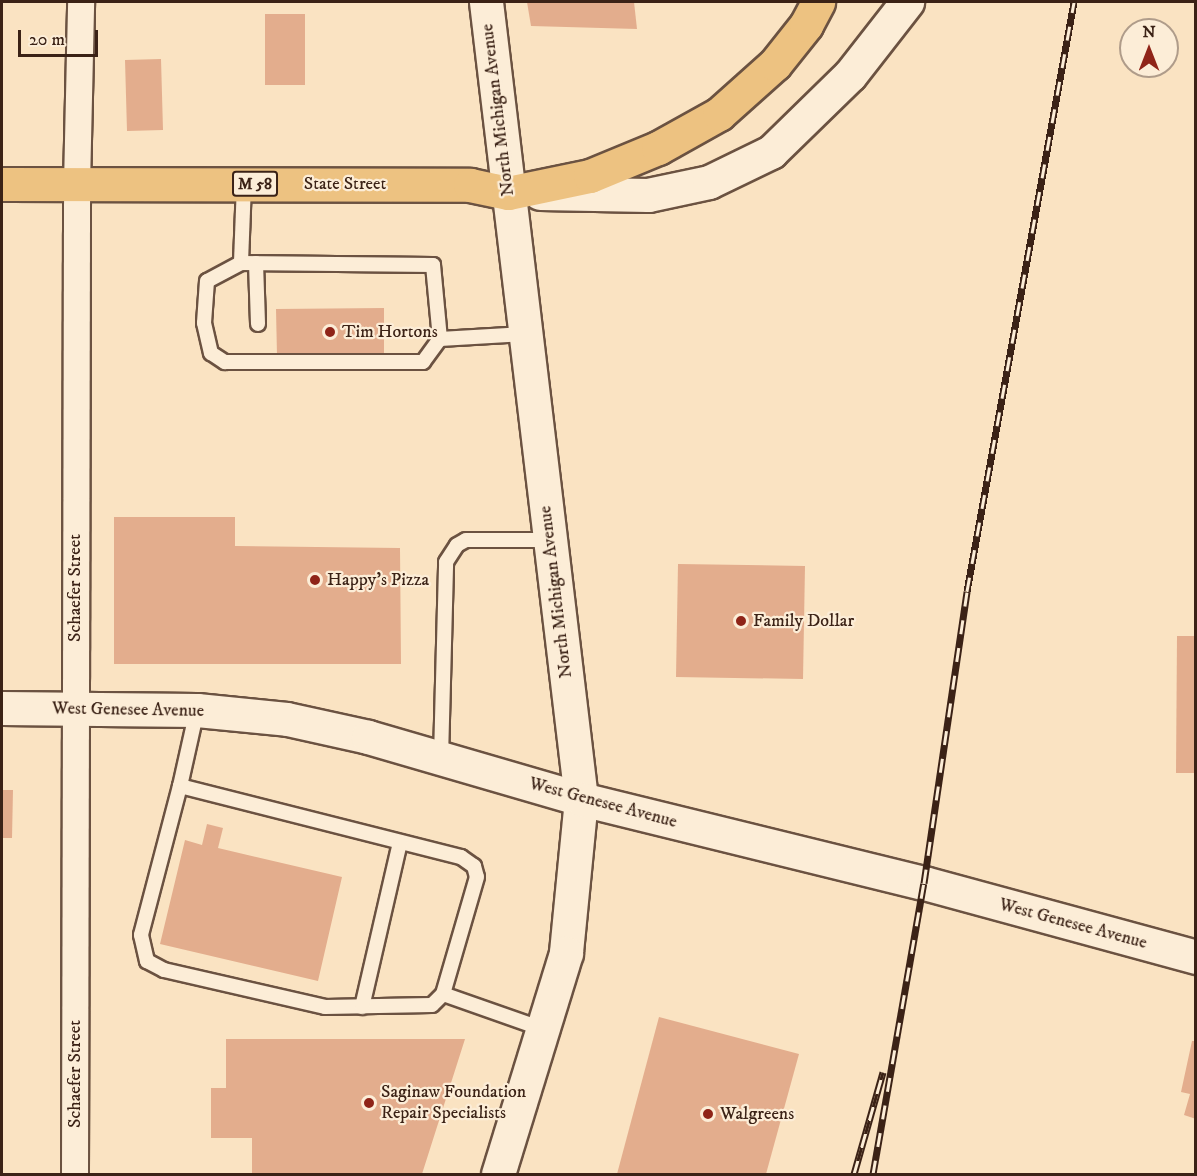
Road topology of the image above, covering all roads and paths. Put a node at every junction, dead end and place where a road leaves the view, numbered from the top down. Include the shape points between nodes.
1 (81, 2) edge
2 (486, 2) edge
3 (818, 2) edge
4 (908, 2) edge
5 (2, 184) edge
6 (77, 184) junction
7 (244, 184) junction
8 (508, 193) junction
9 (241, 263) junction
10 (256, 263) junction
11 (258, 324) dead end
12 (525, 334) junction
13 (440, 339) junction
14 (550, 540) junction
15 (2, 708) edge
16 (75, 708) junction
17 (196, 710) junction
18 (441, 759) junction
19 (180, 786) junction
20 (581, 799) junction
21 (400, 842) junction
22 (1196, 957) edge
23 (443, 994) junction
24 (362, 1007) junction
25 (543, 1029) junction
26 (75, 1174) edge
27 (498, 1174) edge

1 - 6 street, Schaefer Street
2 - 8 main road, North Michigan Avenue
3 - 8 main road via 775,64 719,114 658,148 590,176
4 - 8 main road via 850,75 778,145 709,182 648,195
5 - 6 main road, State Street / M 58
6 - 7 main road, State Street / M 58
6 - 16 street, Schaefer Street
7 - 8 main road, State Street / M 58 via 470,184
7 - 9 lane
8 - 12 main road, North Michigan Avenue
9 - 10 lane
9 - 13 lane via 207,281 204,323 212,353 225,362 423,362
10 - 11 lane
10 - 13 lane via 433,265
12 - 13 lane
12 - 14 main road, North Michigan Avenue
14 - 18 lane via 466,540 457,545 446,562
14 - 20 main road, North Michigan Avenue
15 - 16 main road, West Genesee Avenue
16 - 17 main road, West Genesee Avenue
16 - 26 street, Schaefer Street
17 - 18 main road, West Genesee Avenue via 286,719
17 - 19 lane
18 - 20 main road, West Genesee Avenue
19 - 21 lane
19 - 24 lane via 141,935 147,961 164,970 324,1007
20 - 22 main road, West Genesee Avenue via 924,883
20 - 25 main road, North Michigan Avenue via 566,953
21 - 23 lane via 461,857 474,866 477,877
21 - 24 lane
23 - 24 lane via 432,1005
23 - 25 lane
25 - 27 main road, North Michigan Avenue

